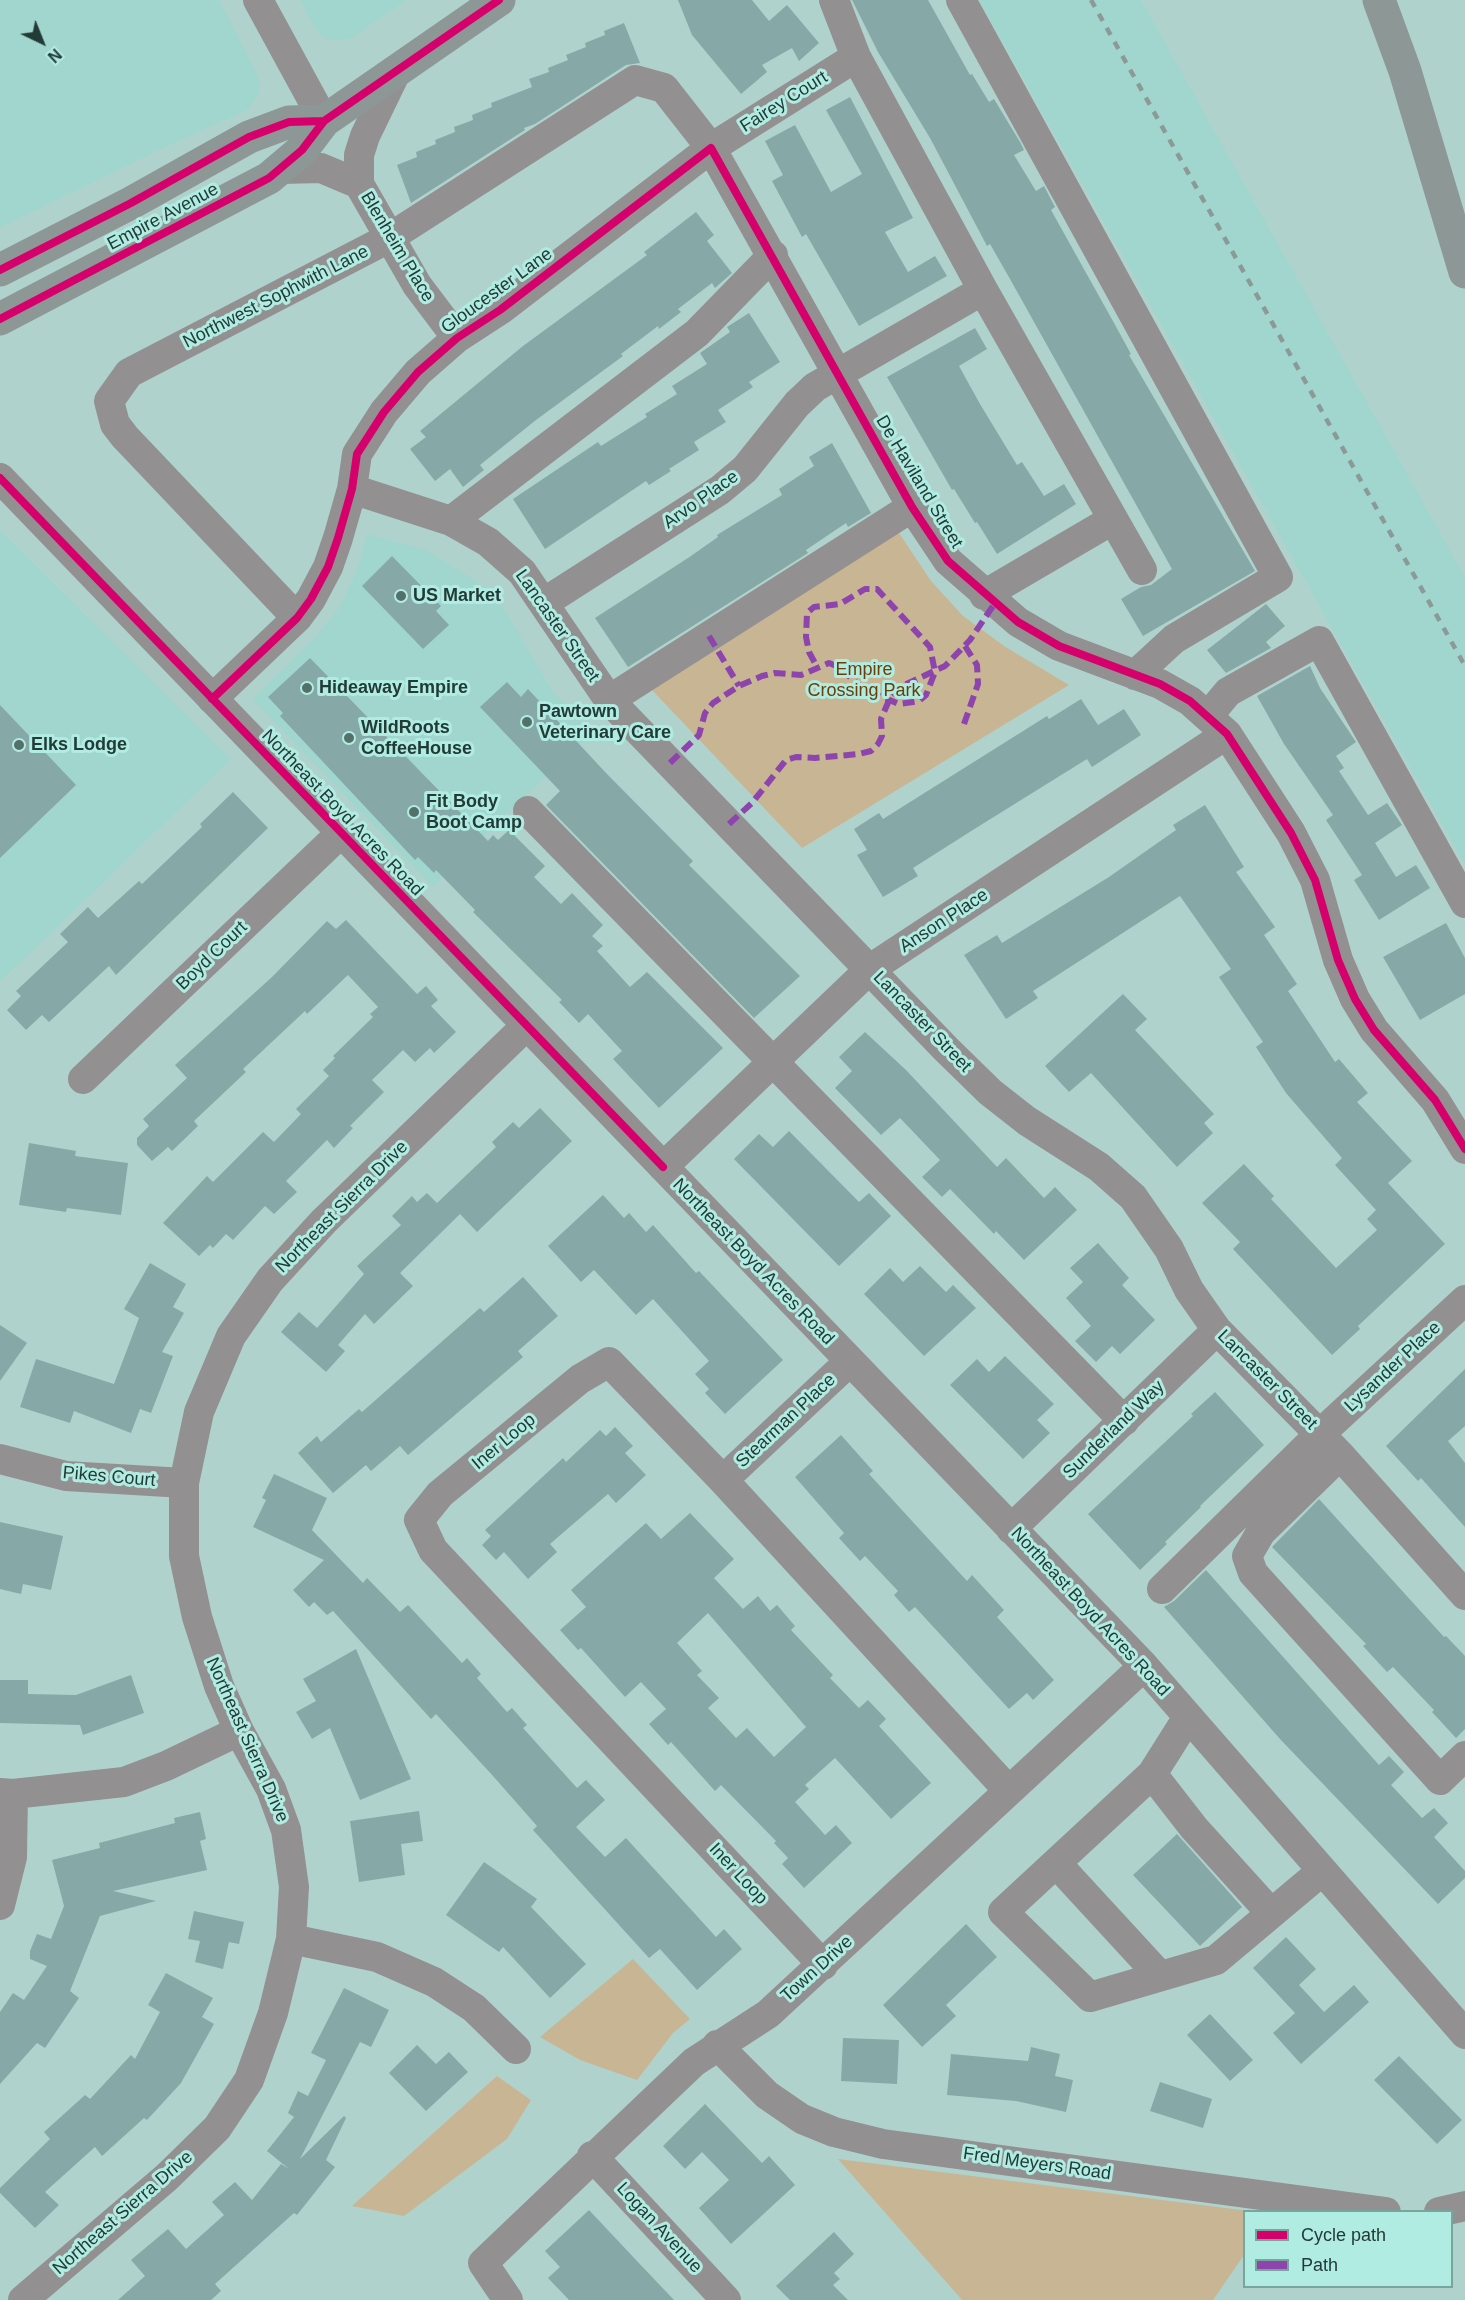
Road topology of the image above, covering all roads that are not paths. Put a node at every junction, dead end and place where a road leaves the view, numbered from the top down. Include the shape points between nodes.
1 (258, 0) edge
2 (499, 0) edge
3 (834, 0) edge
4 (961, 0) edge
5 (1378, 0) edge
6 (856, 57) junction
7 (396, 72) junction
8 (324, 121) junction
9 (711, 148) junction
10 (280, 169) junction
11 (359, 184) junction
12 (389, 238) junction
13 (772, 255) junction
14 (0, 270) edge
15 (1465, 272) edge
16 (983, 290) junction
17 (0, 319) edge
18 (457, 338) junction
19 (838, 375) junction
20 (0, 478) edge
21 (352, 489) junction
22 (912, 507) junction
23 (1113, 520) junction
24 (451, 522) junction
25 (1142, 570) dead end
26 (984, 595) junction
27 (545, 602) junction
28 (297, 618) junction
29 (1135, 675) junction
30 (212, 699) junction
31 (609, 700) junction
32 (1218, 725) junction
33 (528, 811) dead end
34 (341, 833) junction
35 (1465, 903) edge
36 (870, 969) junction
37 (526, 1026) junction
38 (773, 1061) junction
39 (82, 1079) dead end
40 (1465, 1149) edge
41 (663, 1167) junction
42 (1465, 1300) edge
43 (1217, 1330) junction
44 (849, 1362) junction
45 (1124, 1421) junction
46 (1330, 1444) junction
47 (0, 1459) edge
48 (723, 1480) junction
49 (184, 1483) junction
50 (1011, 1529) junction
51 (1162, 1589) dead end
52 (1465, 1595) edge
53 (1144, 1666) junction
54 (1188, 1717) junction
55 (239, 1731) junction
56 (1465, 1756) edge
57 (1152, 1774) junction
58 (1009, 1791) junction
59 (7, 1793) edge
60 (1056, 1863) junction
61 (1322, 1871) junction
62 (0, 1905) edge
63 (1270, 1912) junction
64 (291, 1939) junction
65 (823, 1965) junction
66 (1160, 1976) junction
67 (1465, 2034) edge
68 (717, 2045) junction
69 (516, 2049) dead end
70 (592, 2156) junction
71 (1465, 2206) edge
72 (1378, 2210) edge
73 (1444, 2210) edge
74 (23, 2300) edge
75 (508, 2300) edge
76 (726, 2300) edge

1 - 8 street
2 - 7 highway, Empire Avenue
3 - 6 street
4 - 29 street via 1278,577 1174,639
5 - 15 highway via 1405,71
6 - 9 street, Fairey Court
6 - 16 street
7 - 8 highway, Empire Avenue
7 - 11 street, Blenheim Place via 365,136 359,155
8 - 10 highway, Empire Avenue via 302,150
8 - 14 highway, Empire Avenue via 289,122 249,137
9 - 12 street, Northwest Sophwith Lane via 664,88 634,80
9 - 13 street, De Haviland Street
9 - 18 street, Gloucester Lane via 500,310
10 - 11 street, Blenheim Place via 321,168
10 - 17 highway, Empire Avenue
11 - 12 street, Blenheim Place
12 - 18 street, Blenheim Place via 417,285
12 - 28 street, Northwest Sophwith Lane via 129,373 109,401 115,424 125,436
13 - 19 street, De Haviland Street
13 - 24 street via 697,333
16 - 19 street, Arvo Place
16 - 23 street
18 - 21 street, Gloucester Lane via 418,372 384,412 357,454
19 - 22 street, De Haviland Street
19 - 27 street, Arvo Place via 815,387 796,404 744,469 720,490
20 - 30 street, Northeast Boyd Acres Road
21 - 24 street, Lancaster Street
21 - 28 street, Gloucester Lane via 328,567
22 - 26 street, De Haviland Street via 948,561
22 - 31 street
23 - 25 street
23 - 26 street
24 - 27 street, Lancaster Street via 488,542 522,572
26 - 29 street, De Haviland Street via 1018,622 1059,646
27 - 31 street, Lancaster Street
28 - 30 street, Gloucester Lane
29 - 32 street, De Haviland Street via 1190,701
30 - 34 street, Northeast Boyd Acres Road
31 - 36 street, Lancaster Street
32 - 35 street, Anson Place via 1228,692 1318,641
32 - 36 street, Anson Place
32 - 40 street, De Haviland Street via 1285,824 1315,880 1338,960 1355,999 1374,1030 1435,1100
33 - 38 street
34 - 37 street, Northeast Boyd Acres Road
34 - 39 street, Boyd Court
36 - 38 street, Anson Place
36 - 43 street, Lancaster Street via 990,1092 1099,1167 1133,1197
37 - 41 street, Northeast Boyd Acres Road
37 - 49 street, Northeast Sierra Drive via 324,1221 270,1280 231,1336 199,1412
38 - 41 street, Anson Place
38 - 45 street
41 - 44 street, Northeast Boyd Acres Road
42 - 46 street, Lysander Place
43 - 45 street, Sunderland Way
43 - 46 street, Lancaster Street
44 - 48 street, Stearman Place
44 - 50 street, Northeast Boyd Acres Road
45 - 50 street, Sunderland Way
46 - 51 street
46 - 52 street, Lancaster Street
46 - 56 street via 1261,1532 1247,1556 1253,1573 1440,1780
47 - 49 street, Pikes Court via 66,1476
48 - 58 street, Iner Loop
48 - 65 street, Iner Loop via 609,1362 580,1379 440,1494 419,1520 433,1551
49 - 55 street, Northeast Sierra Drive via 184,1556 197,1617 219,1686
50 - 53 street, Northeast Boyd Acres Road
53 - 54 street, Northeast Boyd Acres Road
53 - 58 street, Town Drive
54 - 57 street
54 - 61 street, Northeast Boyd Acres Road
55 - 59 street via 124,1782
55 - 64 street, Northeast Sierra Drive via 271,1790 286,1830 294,1887
57 - 60 street
57 - 63 street via 1194,1828
58 - 65 street, Town Drive
59 - 62 street via 12,1857
60 - 66 street
60 - 66 street via 1002,1912 1090,1997
61 - 63 street
61 - 67 street, Northeast Boyd Acres Road
63 - 66 street via 1216,1959
64 - 69 street via 376,1957 434,1982 474,2008
64 - 74 street, Northeast Sierra Drive via 273,2013 249,2080 217,2128 167,2177
65 - 68 street, Town Drive via 768,2014
68 - 70 street, Town Drive
68 - 72 street, Fred Meyers Road via 767,2095 802,2119 834,2132 883,2144
70 - 75 street, Town Drive via 483,2263
70 - 76 street, Logan Avenue
71 - 73 street

